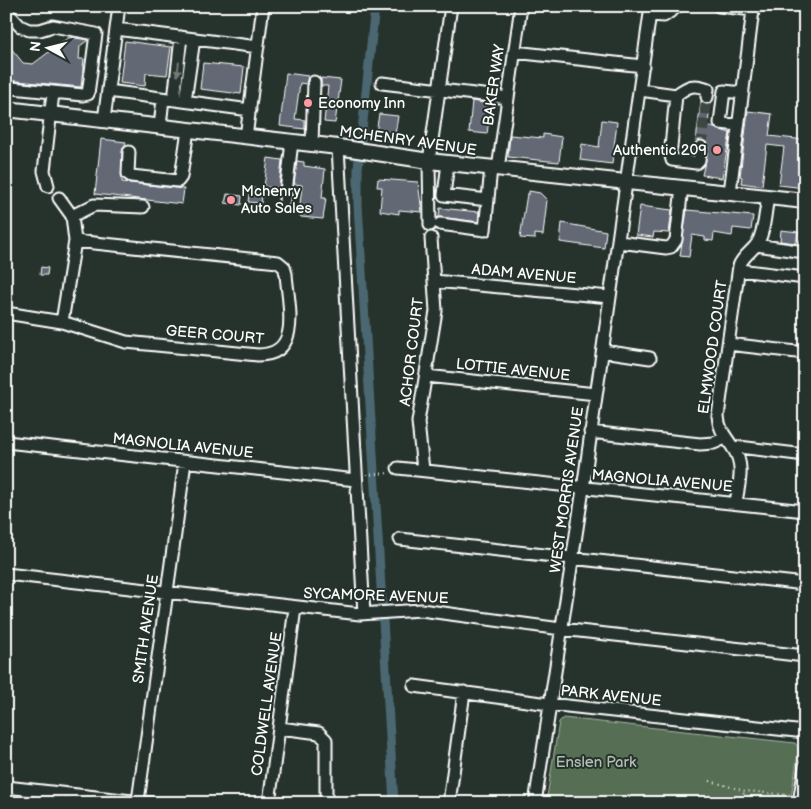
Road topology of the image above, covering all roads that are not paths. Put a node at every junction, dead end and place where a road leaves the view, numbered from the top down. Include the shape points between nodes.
1 (118, 6) edge
2 (263, 6) edge
3 (451, 6) edge
4 (520, 6) edge
5 (678, 6) edge
6 (719, 6) edge
7 (6, 11) edge
8 (651, 11) edge
9 (116, 29) junction
10 (181, 37) junction
11 (194, 39) junction
12 (258, 47) junction
13 (514, 52) junction
14 (644, 66) junction
15 (314, 82) dead end
16 (382, 82) dead end
17 (439, 90) junction
18 (640, 90) junction
19 (6, 91) edge
20 (108, 91) junction
21 (53, 93) junction
22 (743, 93) junction
23 (676, 95) junction
24 (508, 98) junction
25 (707, 98) dead end
26 (174, 100) junction
27 (6, 109) edge
28 (250, 110) junction
29 (51, 114) junction
30 (104, 120) junction
31 (738, 125) junction
32 (160, 126) junction
33 (188, 130) junction
34 (246, 137) junction
35 (292, 142) junction
36 (312, 144) junction
37 (701, 147) tunnel mouth
38 (343, 148) junction
39 (129, 152) dead end
40 (429, 162) junction
41 (448, 164) junction
42 (495, 168) junction
43 (628, 181) junction
44 (48, 186) dead end
45 (682, 187) junction
46 (730, 192) junction
47 (429, 193) junction
48 (444, 195) junction
49 (768, 197) junction
50 (59, 198) dead end
51 (286, 200) dead end
52 (805, 201) edge
53 (488, 205) junction
54 (143, 207) dead end
55 (72, 216) junction
56 (492, 230) dead end
57 (431, 238) dead end
58 (74, 241) junction
59 (619, 242) junction
60 (756, 245) junction
61 (805, 245) edge
62 (739, 270) junction
63 (805, 278) edge
64 (434, 281) junction
65 (610, 297) junction
66 (6, 313) edge
67 (62, 322) junction
68 (728, 344) junction
69 (602, 351) junction
70 (805, 353) edge
71 (650, 358) dead end
72 (426, 376) junction
73 (596, 394) junction
74 (590, 432) junction
75 (725, 438) junction
76 (6, 442) edge
77 (734, 449) junction
78 (805, 455) edge
79 (185, 462) junction
80 (423, 470) junction
81 (394, 471) road end
82 (361, 477) junction
83 (583, 489) junction
84 (736, 502) junction
85 (805, 511) edge
86 (400, 539) dead end
87 (572, 559) junction
88 (6, 574) edge
89 (805, 584) edge
90 (167, 593) junction
91 (296, 608) junction
92 (369, 614) junction
93 (561, 629) junction
94 (805, 656) edge
95 (414, 686) dead end
96 (464, 692) junction
97 (549, 704) junction
98 (280, 728) junction
99 (805, 732) edge
100 (805, 766) edge
101 (6, 787) edge
102 (796, 799) edge
103 (138, 801) junction
104 (150, 803) edge
105 (269, 803) edge
106 (326, 803) edge
107 (449, 803) edge
108 (534, 803) edge

1 - 9 street
2 - 12 street
3 - 17 street
4 - 13 street, BAKER WAY
5 - 8 street via 664,16
6 - 22 street via 753,10
7 - 21 street via 20,26 29,30 53,26 96,34 88,94
8 - 14 street, WEST MORRIS AVENUE
9 - 10 street
9 - 20 street
10 - 11 street
10 -> 26 street
11 - 12 street
11 - 26 street
12 - 28 street
13 - 14 street
13 - 24 street, BAKER WAY
14 - 18 street, WEST MORRIS AVENUE
15 - 36 street
16 - 17 street
17 - 24 street
17 - 40 street
18 - 23 street
18 - 43 street, WEST MORRIS AVENUE
19 - 21 street via 12,88
20 - 26 street
20 - 30 street
21 - 29 street
22 - 31 street
22 - 31 street via 724,91 720,123
23 - 25 street via 694,85 708,89
23 - 37 street via 672,131 668,136 672,160 696,163
24 - 42 street, BAKER WAY
26 - 28 street
26 - 32 street
27 - 29 main road, MCHENRY AVENUE
28 - 34 street
29 - 30 main road, MCHENRY AVENUE
29 - 44 street via 44,171
30 - 32 main road, MCHENRY AVENUE
31 - 46 street
32 - 33 main road, MCHENRY AVENUE
33 - 34 main road, MCHENRY AVENUE
33 - 39 street via 178,180 131,176 128,174
34 - 35 main road, MCHENRY AVENUE
35 - 36 main road, MCHENRY AVENUE
35 - 51 street
36 - 38 main road, MCHENRY AVENUE
38 - 40 main road, MCHENRY AVENUE
38 - 82 street
40 - 41 main road, MCHENRY AVENUE
40 - 47 street
41 - 42 main road, MCHENRY AVENUE
41 - 48 street
42 - 43 main road, MCHENRY AVENUE
42 - 53 street, BAKER WAY
43 - 45 main road, MCHENRY AVENUE
43 - 59 street, WEST MORRIS AVENUE
45 - 46 main road, MCHENRY AVENUE
45 - 59 street via 676,240 671,246
46 - 49 main road, MCHENRY AVENUE
47 - 48 street
47 - 53 street via 435,225 485,230
48 - 53 street
49 - 52 main road, MCHENRY AVENUE
49 - 60 street, ELMWOOD COURT via 763,228
50 - 55 street
53 - 56 street via 494,215
54 - 55 street via 94,205
55 - 58 street
57 - 64 street, ACHOR COURT
58 - 67 street
58 - 67 street, GEER COURT via 278,262 286,274 289,334 277,351 258,355 126,342
59 - 65 street, WEST MORRIS AVENUE
60 - 61 street via 804,252
60 - 62 street, ELMWOOD COURT via 742,258
62 - 63 street
62 - 68 street, ELMWOOD COURT
64 - 65 street, ADAM AVENUE
64 - 72 street, ACHOR COURT via 436,311
65 - 69 street, WEST MORRIS AVENUE
66 - 67 street
68 - 70 street
68 - 75 street, ELMWOOD COURT via 718,416
69 - 71 street
69 - 73 street, WEST MORRIS AVENUE
72 - 73 street, LOTTIE AVENUE
72 - 80 street, ACHOR COURT via 418,422
73 - 74 street, WEST MORRIS AVENUE
74 - 75 street via 700,444
74 - 83 street, WEST MORRIS AVENUE
75 - 77 street, ELMWOOD COURT
76 - 79 street, MAGNOLIA AVENUE
77 - 78 street
77 - 84 street, ELMWOOD COURT via 741,476
79 - 82 street, MAGNOLIA AVENUE
79 - 90 street, SMITH AVENUE
80 - 81 street, MAGNOLIA AVENUE
80 - 83 street, MAGNOLIA AVENUE
82 - 92 street
83 - 84 street, MAGNOLIA AVENUE
83 - 87 street, WEST MORRIS AVENUE
84 - 85 street, MAGNOLIA AVENUE
86 - 87 street
87 - 89 street
87 - 93 street, WEST MORRIS AVENUE
88 - 90 street, SYCAMORE AVENUE
90 - 91 street, SYCAMORE AVENUE
90 - 103 street, SMITH AVENUE
91 - 92 street, SYCAMORE AVENUE
91 - 98 street, COLDWELL AVENUE
92 - 93 street, SYCAMORE AVENUE via 421,610
93 - 94 street, SYCAMORE AVENUE
93 - 97 street, WEST MORRIS AVENUE
95 - 96 street, PARK AVENUE
96 - 97 street, PARK AVENUE
96 - 107 street
97 - 99 street, PARK AVENUE
97 - 108 street, WEST MORRIS AVENUE
98 - 105 street, COLDWELL AVENUE
98 - 106 street via 319,733 326,740
100 - 102 street
101 - 103 street
103 - 104 street

